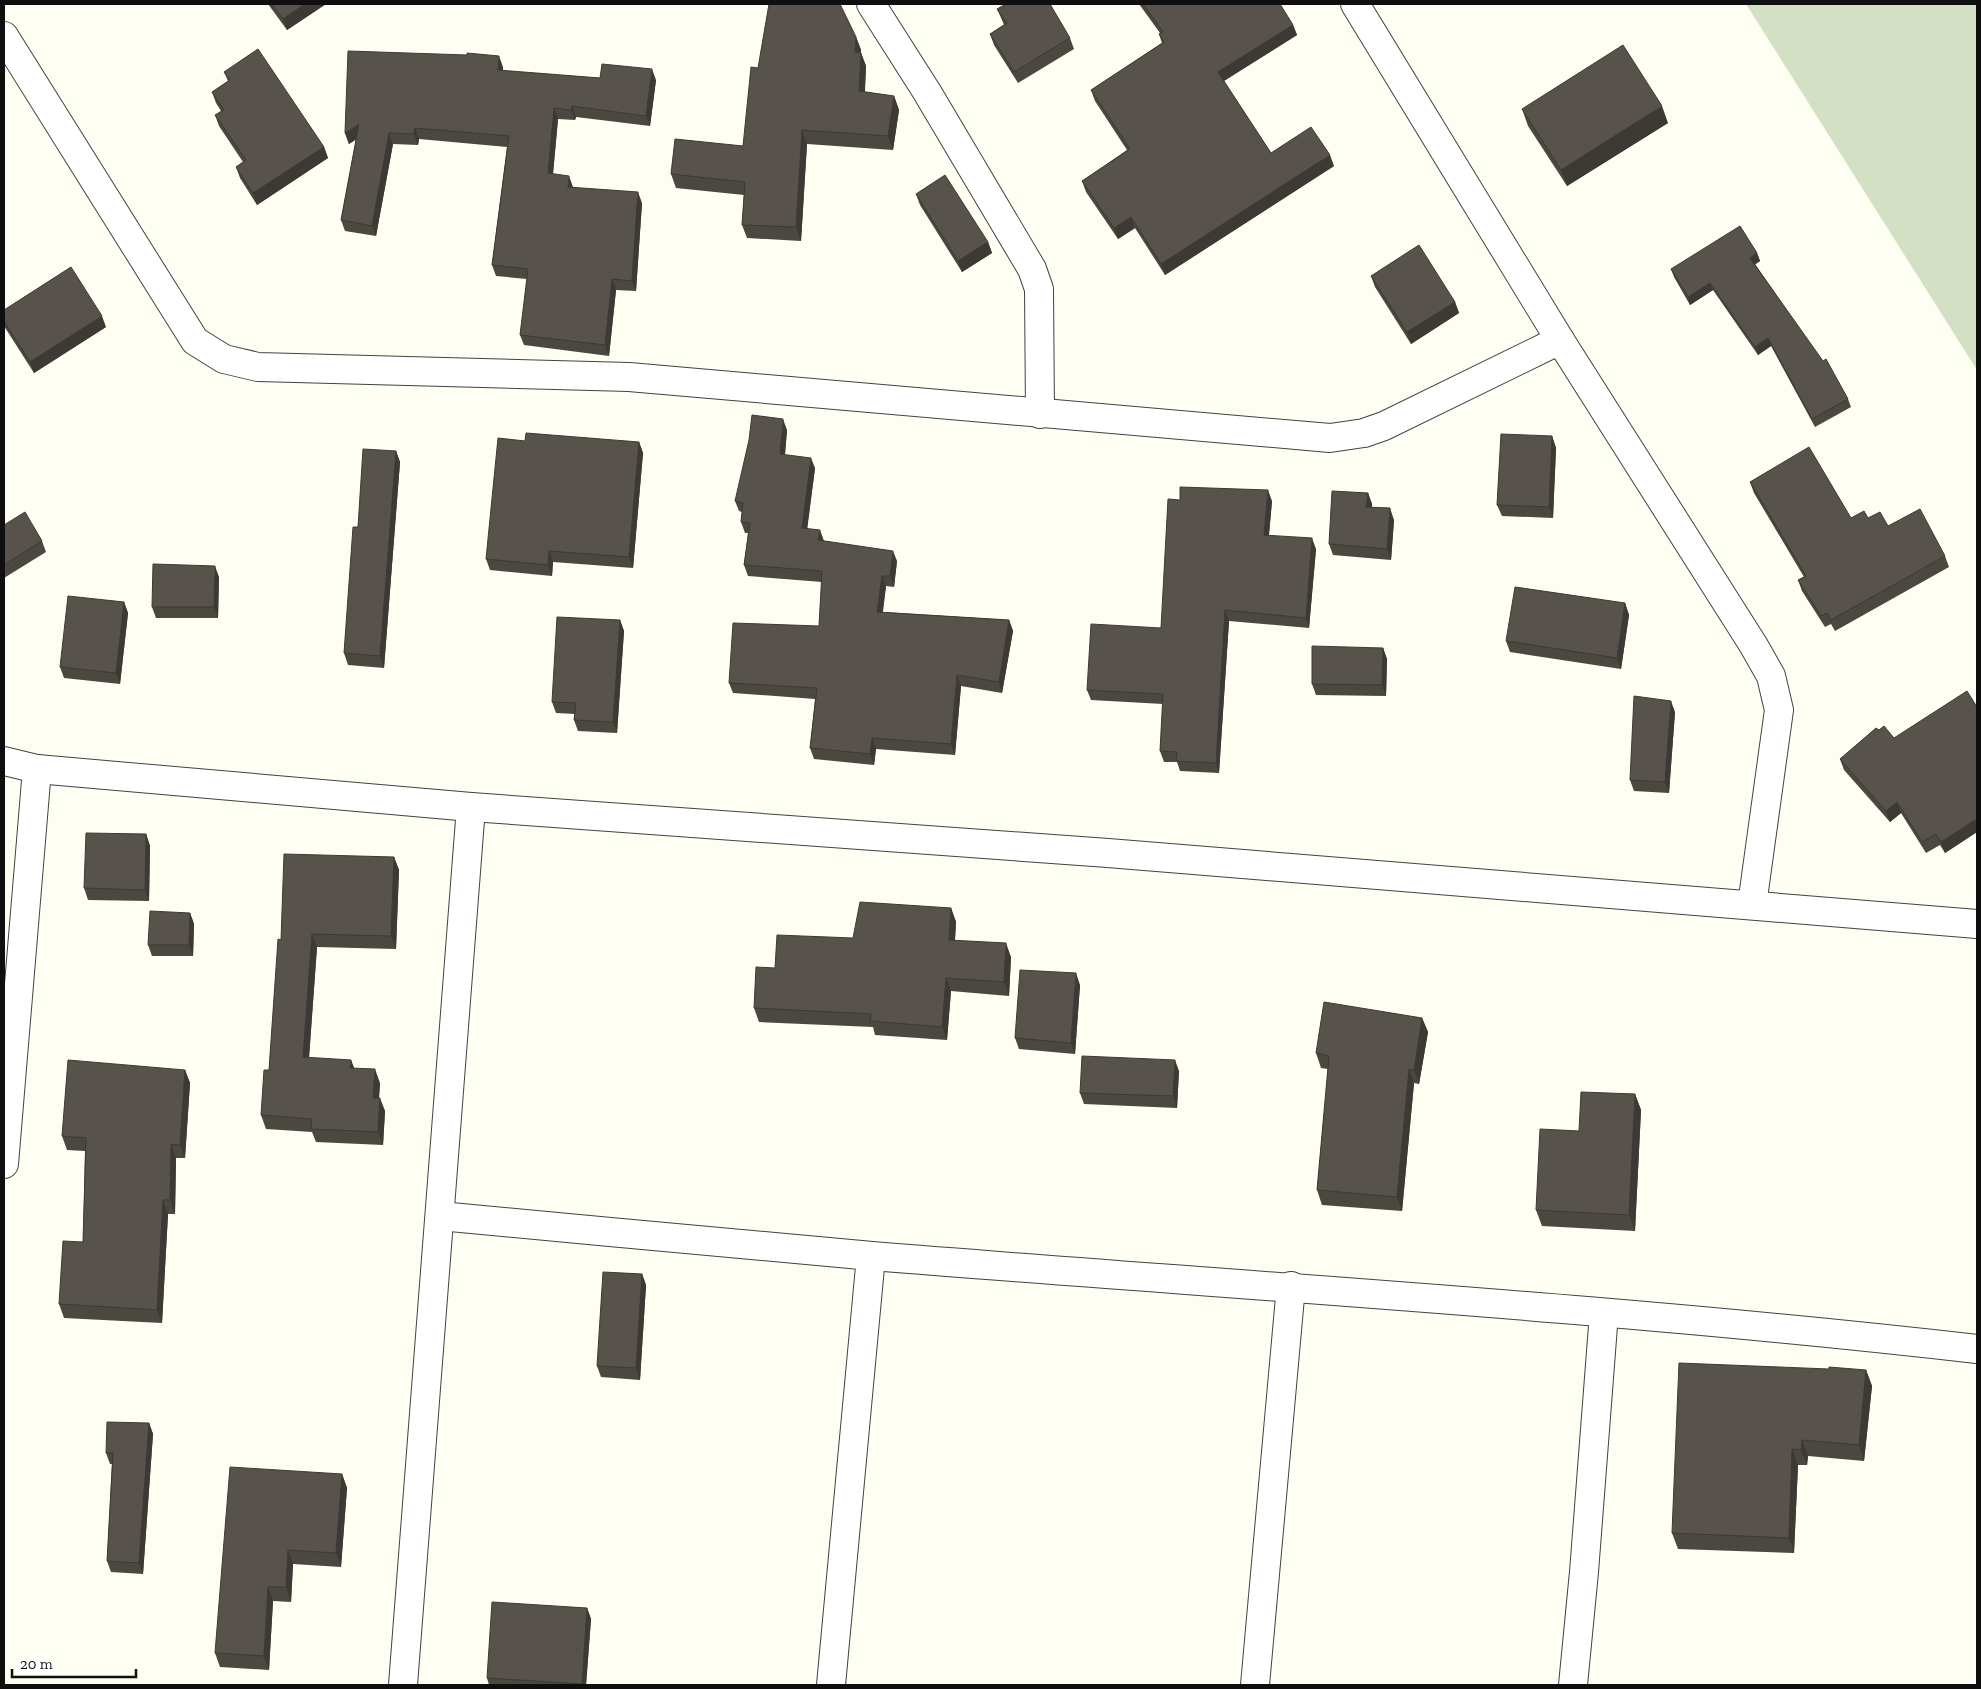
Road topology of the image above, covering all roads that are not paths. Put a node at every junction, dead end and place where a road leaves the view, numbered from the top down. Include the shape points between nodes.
1 (871, 4) edge
2 (1354, 4) edge
3 (4, 36) edge
4 (1560, 340) junction
5 (1040, 414) junction
6 (4, 761) edge
7 (37, 769) junction
8 (471, 807) junction
9 (1752, 905) junction
10 (1977, 924) edge
11 (4, 1164) edge
12 (440, 1216) junction
13 (871, 1256) junction
14 (1291, 1286) junction
15 (1604, 1313) junction
16 (1977, 1349) edge
17 (403, 1685) edge
18 (831, 1685) edge
19 (1255, 1685) edge
20 (1573, 1685) edge

1 - 5 street via 1032,269 1039,289
2 - 4 street
3 - 5 street via 196,341 224,359 258,367 630,377
4 - 5 street via 1384,426 1330,438
4 - 9 street via 1771,676 1779,710
6 - 7 street
7 - 8 street
7 - 11 street
8 - 9 street
8 - 12 street
9 - 10 street
12 - 13 street
12 - 17 street
13 - 14 street
13 - 18 street
14 - 15 street
14 - 19 street
15 - 16 street via 1807,1329
15 - 20 street

